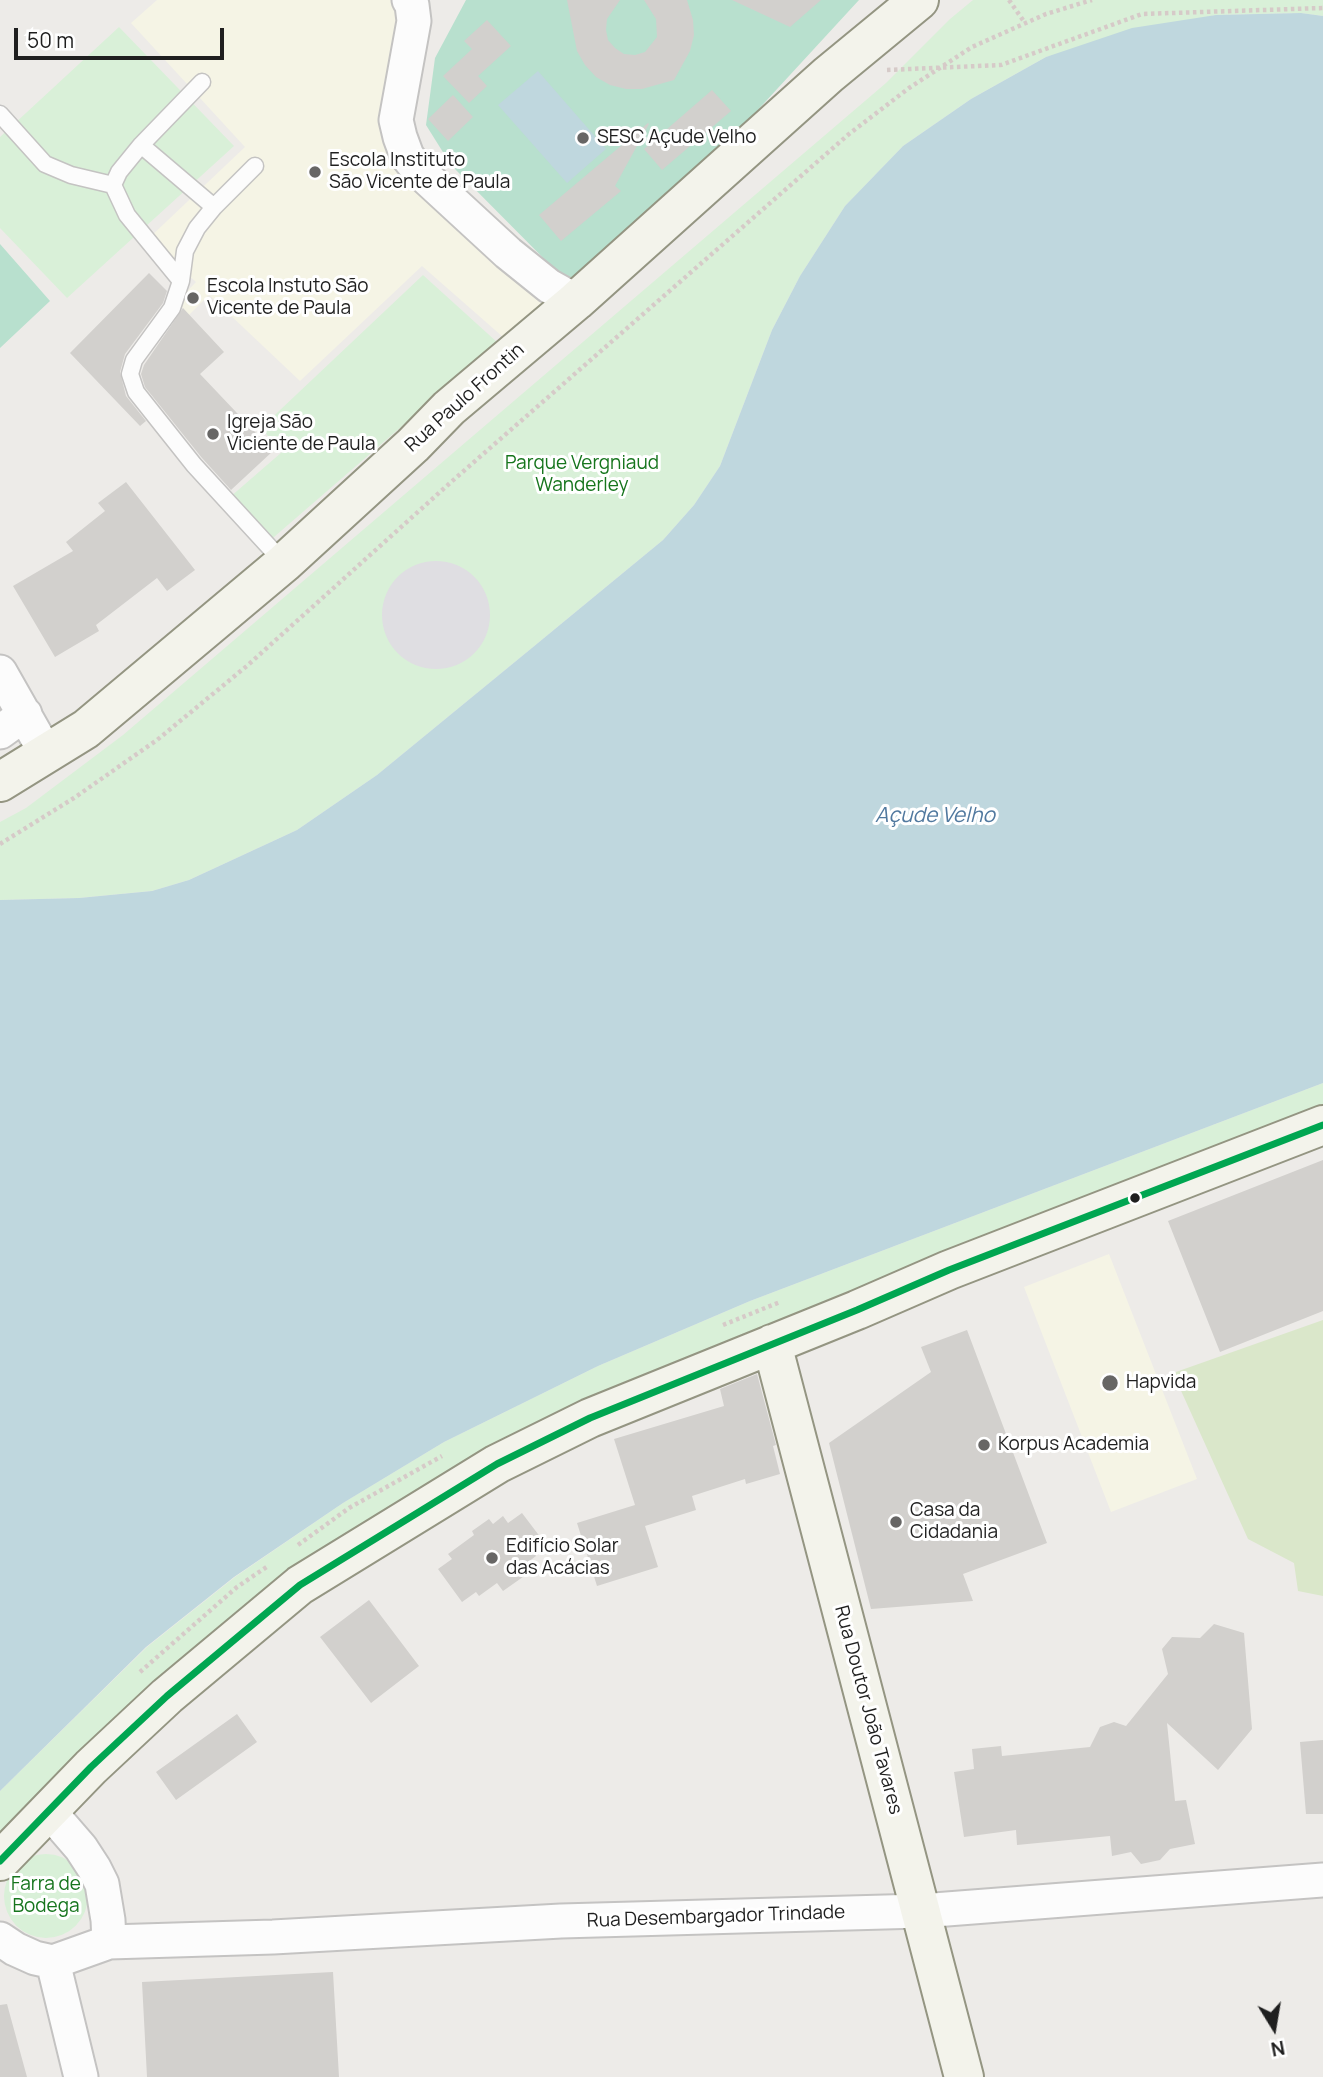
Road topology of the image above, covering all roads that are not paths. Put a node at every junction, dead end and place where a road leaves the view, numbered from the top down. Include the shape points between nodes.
1 (409, 0) edge
2 (919, 0) edge
3 (202, 82) dead end
4 (0, 114) edge
5 (141, 145) junction
6 (255, 166) dead end
7 (113, 186) junction
8 (214, 207) junction
9 (181, 281) junction
10 (576, 301) junction
11 (284, 563) junction
12 (0, 672) edge
13 (12, 723) edge
14 (46, 753) junction
15 (0, 782) edge
16 (1323, 1125) edge
17 (772, 1344) junction
18 (49, 1811) junction
19 (0, 1861) edge
20 (1323, 1880) edge
21 (922, 1911) junction
22 (0, 1939) edge
23 (109, 1942) junction
24 (53, 1962) junction
25 (81, 2077) edge
26 (964, 2077) edge

1 - 10 street via 414,21 396,120 407,156 508,253
2 - 10 main road, Rua Paulo Frontin via 819,83
3 - 5 lane
4 - 7 lane via 45,164
5 - 7 lane
5 - 8 lane
6 - 8 lane
7 - 9 lane via 127,215
8 - 9 lane via 185,251
9 - 11 lane via 172,308 134,360 130,374 136,391 194,465
10 - 11 main road, Rua Paulo Frontin via 449,408
11 - 14 main road, Rua Paulo Frontin via 86,729
12 - 13 street
13 - 14 street
14 - 15 main road, Rua Paulo Frontin
16 - 17 main road
17 - 18 main road via 590,1418 497,1464 312,1578 167,1696
17 - 21 main road, Rua Doutor João Tavares
18 - 19 main road
18 - 23 street via 81,1848 102,1884
20 - 21 street, Rua Desembargador Trindade
21 - 23 street, Rua Desembargador Trindade via 561,1921
21 - 26 main road, Rua Doutor João Tavares
22 - 24 street via 25,1954
23 - 24 street, Rua Desembargador Trindade
24 - 25 street

